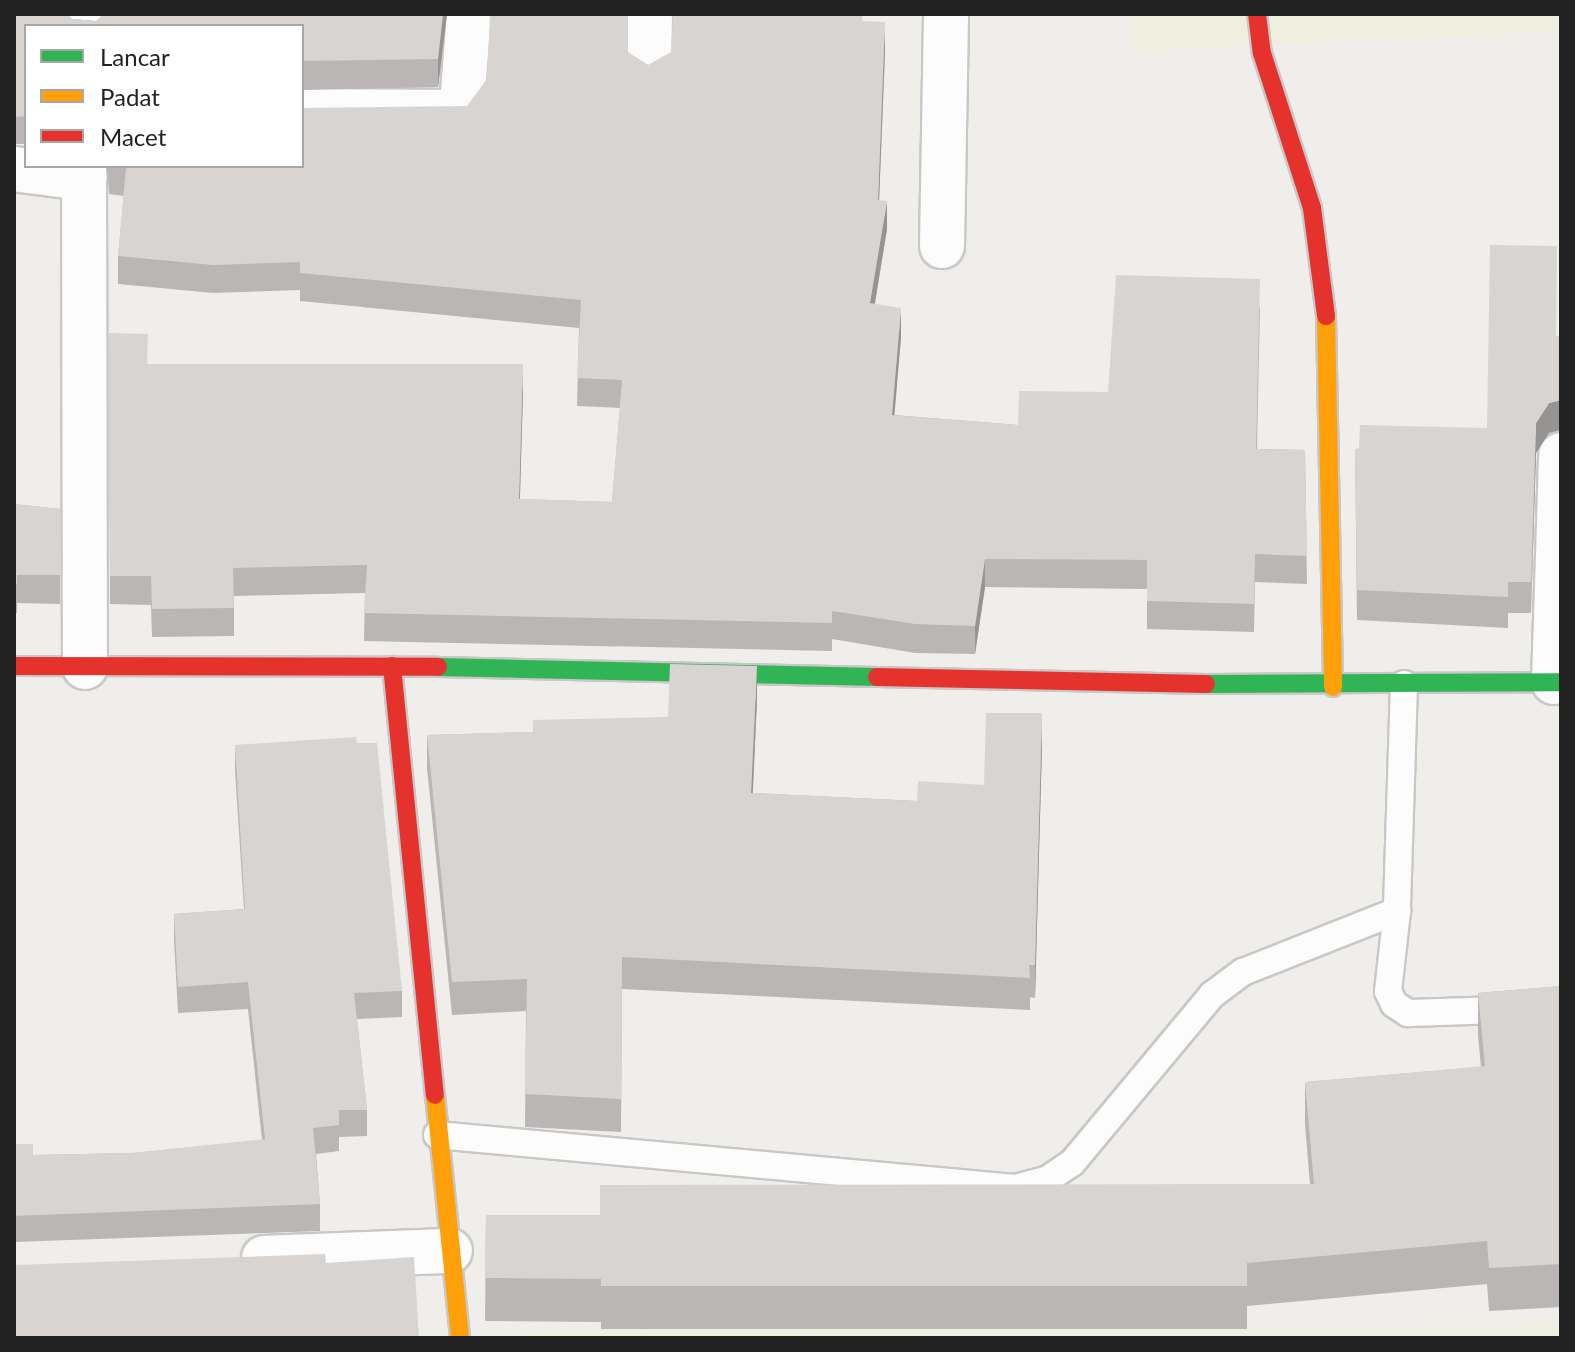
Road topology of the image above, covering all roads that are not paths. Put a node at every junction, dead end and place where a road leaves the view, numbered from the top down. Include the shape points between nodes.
1 (469, 14) edge
2 (650, 14) edge
3 (946, 14) edge
4 (1257, 14) edge
5 (649, 68) edge
6 (304, 111) edge
7 (14, 169) edge
8 (84, 172) edge
9 (942, 246) dead end
10 (1561, 455) edge
11 (14, 666) edge
12 (392, 666) junction
13 (85, 667) junction
14 (1557, 682) edge
15 (1404, 684) junction
16 (1333, 687) junction
17 (1397, 911) junction
18 (1561, 1008) edge
19 (437, 1135) junction
20 (450, 1251) junction
21 (216, 1260) edge
22 (460, 1338) edge

1 - 6 street via 462,105 456,112
2 - 5 street
3 - 9 street
4 - 16 street via 1262,53 1312,208 1328,333
7 - 8 street
8 - 13 street
10 - 14 street
11 - 13 street
12 - 13 street
12 - 16 street
12 - 19 street
14 - 15 street
15 - 16 street
15 - 17 lane
17 - 18 lane via 1388,991 1394,1004 1408,1013
17 - 19 lane via 1243,972 1212,995 1072,1163 1048,1179 1015,1188
19 - 20 street
20 - 21 street
20 - 22 street

